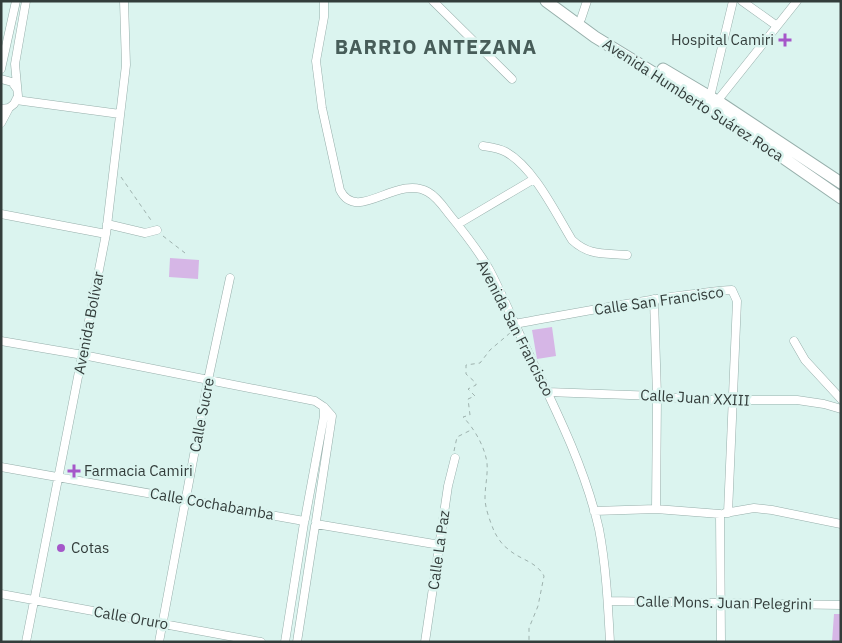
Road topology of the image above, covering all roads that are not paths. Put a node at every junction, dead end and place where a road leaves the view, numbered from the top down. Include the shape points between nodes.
1 (16, 1) edge
2 (26, 1) edge
3 (124, 1) edge
4 (324, 1) edge
5 (433, 1) edge
6 (546, 1) edge
7 (556, 1) edge
8 (587, 1) edge
9 (742, 1) edge
10 (797, 1) edge
11 (731, 2) edge
12 (581, 19) junction
13 (777, 26) junction
14 (1, 69) edge
15 (1, 79) edge
16 (512, 79) dead end
17 (17, 91) junction
18 (16, 100) junction
19 (711, 103) junction
20 (5, 108) edge
21 (120, 114) junction
22 (1, 123) edge
23 (483, 146) dead end
24 (534, 179) junction
25 (841, 183) edge
26 (841, 198) edge
27 (1, 214) edge
28 (107, 224) junction
29 (458, 224) junction
30 (158, 230) road end
31 (106, 234) junction
32 (627, 255) dead end
33 (230, 278) dead end
34 (654, 299) junction
35 (516, 326) junction
36 (1, 341) edge
37 (794, 341) dead end
38 (83, 355) junction
39 (208, 380) junction
40 (547, 392) junction
41 (657, 396) junction
42 (841, 399) edge
43 (733, 401) junction
44 (324, 406) junction
45 (841, 409) edge
46 (455, 458) road end
47 (1, 467) edge
48 (59, 476) junction
49 (186, 499) junction
50 (656, 509) junction
51 (594, 511) junction
52 (728, 513) junction
53 (720, 514) junction
54 (304, 521) junction
55 (316, 524) junction
56 (841, 524) edge
57 (440, 545) junction
58 (1, 594) edge
59 (33, 600) junction
60 (608, 601) junction
61 (720, 602) junction
62 (841, 606) edge
63 (162, 624) junction
64 (26, 642) edge
65 (159, 642) edge
66 (261, 642) edge
67 (286, 642) edge
68 (292, 642) edge
69 (296, 642) edge
70 (425, 642) edge
71 (610, 642) edge
72 (721, 642) edge

1 - 14 street
2 - 17 street via 15,64
3 - 21 street, Avenida Bolívar via 126,65
4 - 29 street, Avenida San Francisco via 316,61 322,108 344,198 361,202 408,187 419,188 430,193
5 - 16 street
6 - 19 main road, Avenida Humberto Suárez Roca via 595,37
7 - 12 main road, Avenida Humberto Suárez Roca
8 - 12 street
9 - 13 street
10 - 13 street
11 - 19 street
12 - 19 main road, Avenida Humberto Suárez Roca
13 - 19 street
15 - 17 street via 12,82
17 - 18 street
18 - 20 street
18 - 21 street
19 - 25 main road, Avenida Humberto Suárez Roca via 797,152
19 - 26 main road, Avenida Humberto Suárez Roca
20 - 22 street
21 - 28 street, Avenida Bolívar
23 - 24 street via 506,152
24 - 29 street
24 - 32 street via 579,247 590,252
27 - 31 street
28 - 30 street via 145,233
28 - 31 street, Avenida Bolívar
29 - 35 street, Avenida San Francisco via 488,268
31 - 38 street, Avenida Bolívar
33 - 39 street, Calle Sucre
34 - 35 street, Calle San Francisco
34 - 41 street
34 - 43 street, Calle San Francisco via 732,290 737,300
35 - 40 street, Avenida San Francisco
36 - 38 street
37 - 42 street via 804,360
38 - 39 street
38 - 48 street, Avenida Bolívar
39 - 44 street via 308,399
39 - 49 street, Calle Sucre
40 - 41 street, Calle Juan XXIII
40 - 51 street, Avenida San Francisco via 586,483
41 - 43 street, Calle Juan XXIII
41 - 50 street
43 - 45 street, Calle Juan XXIII via 797,400
43 - 52 street, Calle San Francisco
44 - 54 street
44 - 55 street via 332,416
46 - 57 street, Calle La Paz
47 - 48 street, Calle Cochabamba
48 - 49 street, Calle Cochabamba
48 - 59 street, Avenida Bolívar
49 - 54 street, Calle Cochabamba
49 - 63 street, Calle Sucre
50 - 51 street
50 - 53 street
51 - 60 street, Avenida San Francisco
52 - 53 street
52 - 56 street via 754,508
53 - 61 street
54 - 55 street, Calle Cochabamba via 309,529
54 - 67 street
55 - 57 street
55 - 69 street
57 - 70 street, Calle La Paz
58 - 59 street, Calle Oruro
59 - 63 street, Calle Oruro
59 - 64 street, Avenida Bolívar
60 - 61 street, Calle Mons. Juan Pelegrini
60 - 71 street, Avenida San Francisco
61 - 62 street, Calle Mons. Juan Pelegrini
61 - 72 street
63 - 65 street, Calle Sucre
63 - 66 street, Calle Oruro
67 - 68 street

